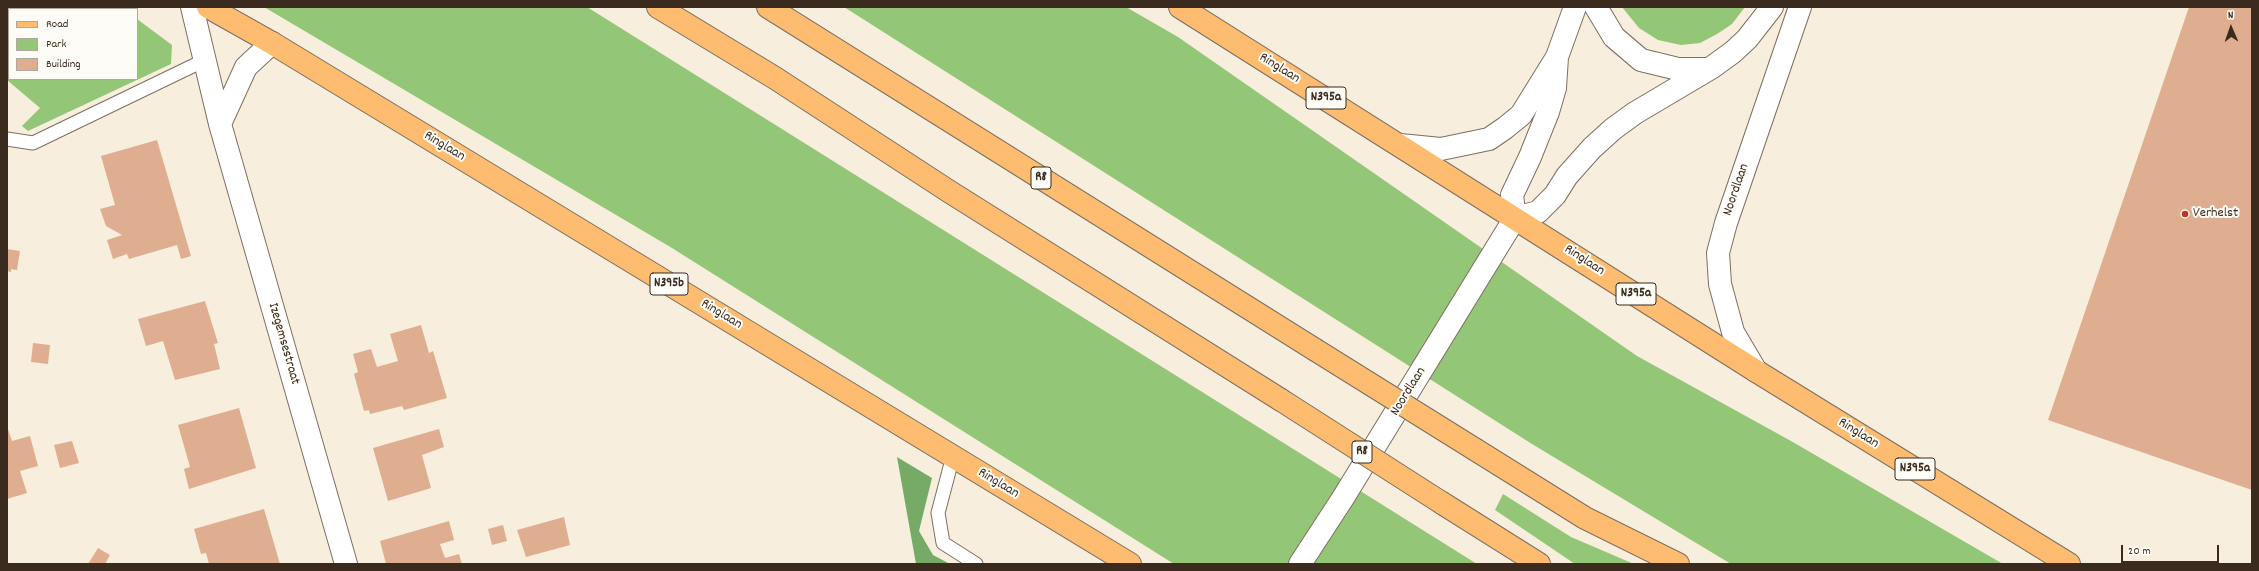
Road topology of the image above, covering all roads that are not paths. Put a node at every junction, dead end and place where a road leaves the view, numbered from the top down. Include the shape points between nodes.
1 (192, 7) edge
2 (208, 7) edge
3 (658, 7) edge
4 (768, 7) edge
5 (1180, 7) edge
6 (1575, 7) edge
7 (1596, 7) edge
8 (1772, 7) edge
9 (1800, 7) edge
10 (272, 42) junction
11 (1557, 57) junction
12 (205, 60) junction
13 (1711, 68) junction
14 (220, 124) junction
15 (7, 139) edge
16 (1400, 145) junction
17 (1515, 218) junction
18 (1756, 371) junction
19 (953, 456) junction
20 (346, 564) edge
21 (976, 564) edge
22 (1130, 564) edge
23 (1300, 564) edge
24 (1539, 564) edge
25 (1678, 564) edge
26 (2069, 564) edge

1 - 12 street, Izegemsestraat
2 - 10 main road, Ringlaan / N395b
3 - 24 main road, R8, bridge via 775,78 950,192
4 - 25 main road, R8, bridge via 1585,518
5 - 16 main road, Ringlaan / N395a
6 - 11 street
7 - 13 street via 1614,38 1641,60 1678,70
8 - 13 street via 1747,39
9 - 18 street, Noordlaan via 1726,222 1718,253 1720,284 1733,332
10 - 14 street via 246,67
10 - 19 main road, Ringlaan / N395b
11 - 16 street via 1521,115 1489,138 1441,149
11 - 17 street via 1555,88 1548,112 1512,195
12 - 14 street, Izegemsestraat
12 - 15 lane via 33,143
13 - 17 street via 1613,129 1592,148 1538,212
14 - 20 street, Izegemsestraat
16 - 17 main road, Ringlaan / N395a
17 - 18 main road, Ringlaan / N395a
17 - 23 street, Noordlaan
18 - 26 main road, Ringlaan / N395a
19 - 21 lane via 938,513 943,543
19 - 22 main road, Ringlaan / N395b

